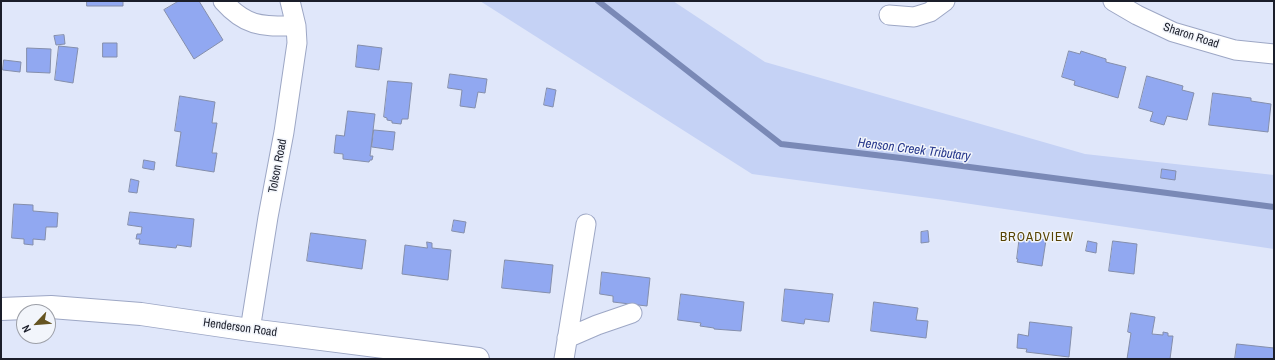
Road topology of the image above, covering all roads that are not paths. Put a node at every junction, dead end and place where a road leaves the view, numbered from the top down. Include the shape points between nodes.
1 (223, 1) edge
2 (290, 1) edge
3 (945, 1) edge
4 (1113, 1) edge
5 (889, 15) dead end
6 (296, 26) junction
7 (1274, 54) edge
8 (586, 224) dead end
9 (1, 309) edge
10 (632, 314) dead end
11 (250, 330) junction
12 (567, 338) junction
13 (478, 359) edge
14 (564, 359) edge

1 - 6 street via 233,12 247,21 264,26
2 - 6 street, Tolson Road
3 - 5 street via 930,12 914,17
4 - 7 street, Sharon Road via 1173,32 1235,50
6 - 11 street, Tolson Road via 297,43 284,132
8 - 12 street
9 - 11 street, Henderson Road via 51,307 141,314
10 - 12 street
11 - 13 street, Henderson Road
12 - 14 street

